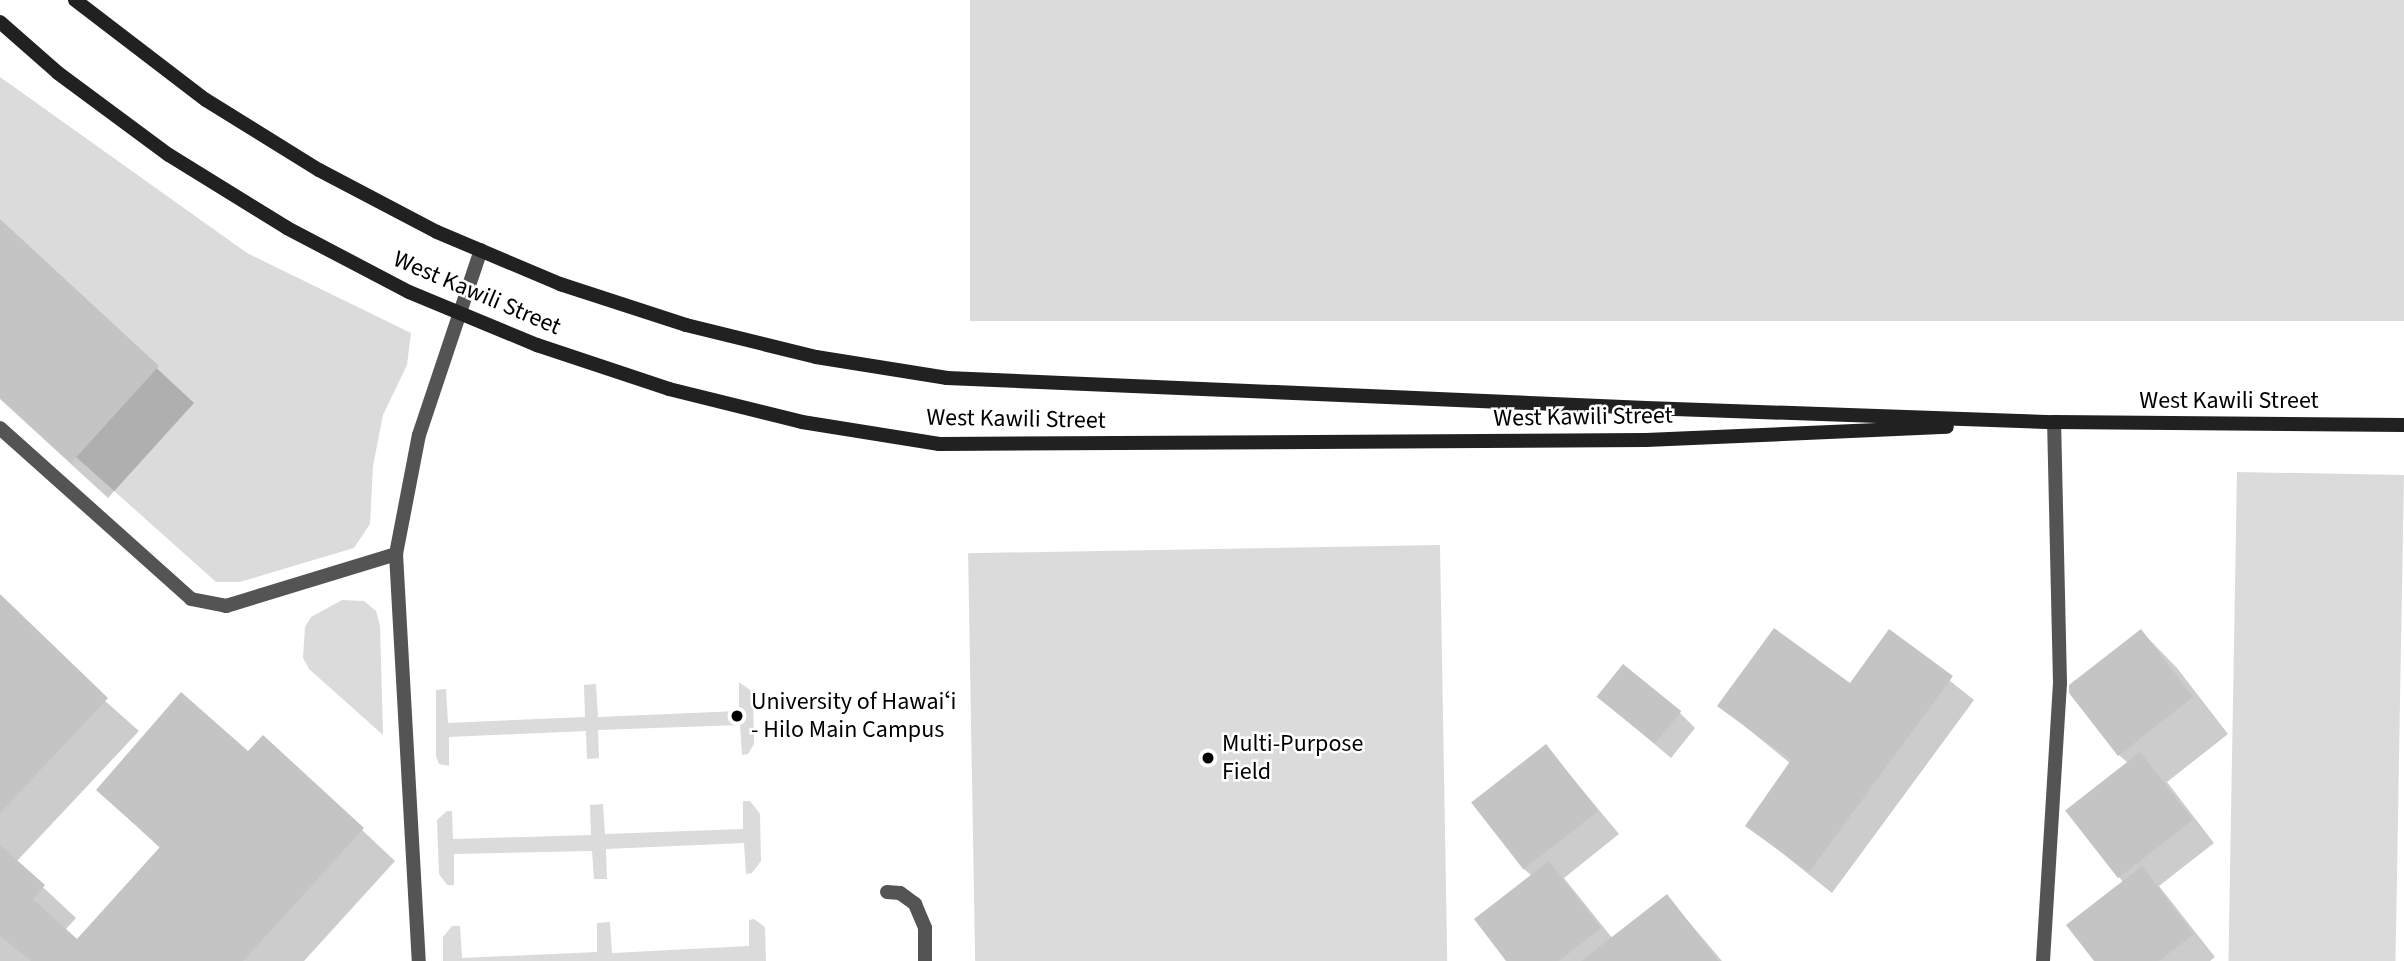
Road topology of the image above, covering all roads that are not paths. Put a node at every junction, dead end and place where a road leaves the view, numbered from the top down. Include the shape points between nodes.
1 (75, 0) edge
2 (0, 22) edge
3 (481, 250) junction
4 (458, 313) junction
5 (2054, 422) junction
6 (2404, 425) edge
7 (0, 428) edge
8 (396, 554) junction
9 (887, 892) dead end
10 (419, 961) edge
11 (925, 961) edge
12 (2043, 961) edge

1 - 3 street, West Kawili Street via 206,100 307,163
2 - 4 street, West Kawili Street via 58,73 180,162 287,228
3 - 4 lane
3 - 5 street, West Kawili Street via 560,284 687,325 816,357 947,378
4 - 5 street, West Kawili Street via 668,389 802,422 939,444 1646,440
4 - 8 lane via 419,435
5 - 6 street, West Kawili Street
5 - 12 lane via 2060,683
7 - 8 lane via 191,599 226,606
8 - 10 lane
9 - 11 lane via 900,892 915,904 925,928

